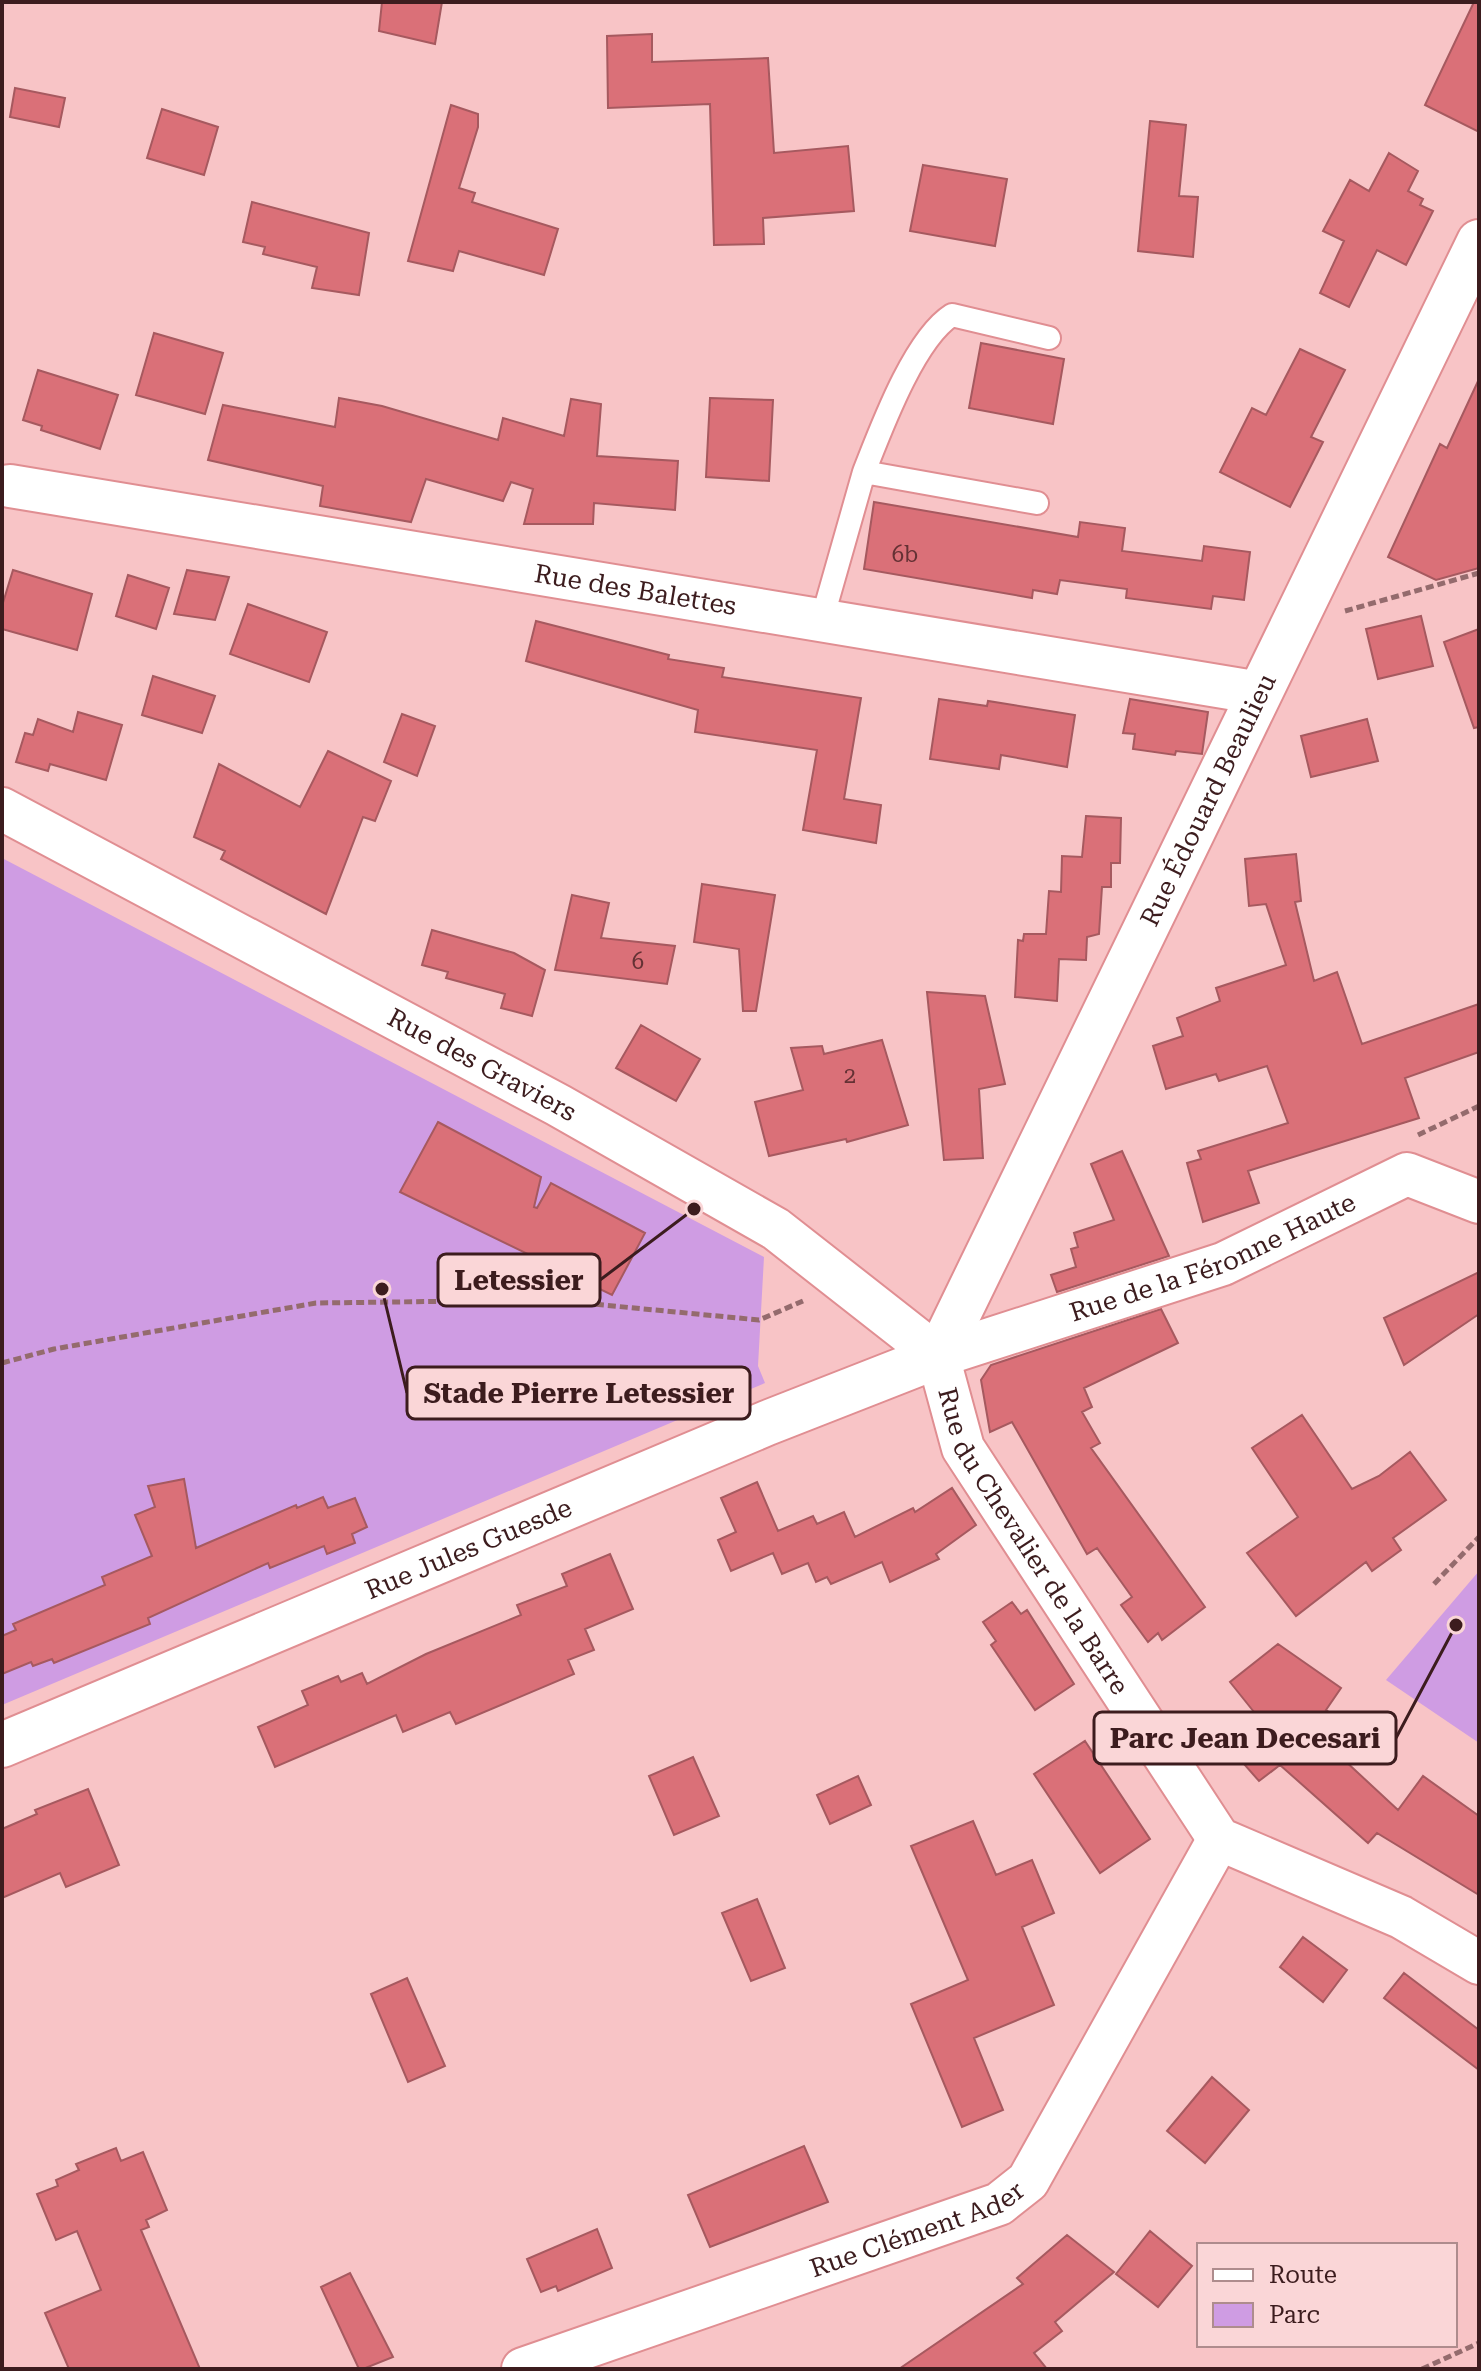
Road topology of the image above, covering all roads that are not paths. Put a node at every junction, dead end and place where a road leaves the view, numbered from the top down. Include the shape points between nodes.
1 (1479, 242) edge
2 (1049, 338) dead end
3 (864, 472) junction
4 (10, 486) dead end
5 (1037, 503) dead end
6 (821, 623) junction
7 (1260, 693) junction
8 (2, 809) edge
9 (1479, 1202) edge
10 (938, 1356) junction
11 (2, 1745) edge
12 (1219, 1839) junction
13 (1479, 1963) edge
14 (523, 2369) edge

1 - 7 street, Rue Édouard Beaulieu
2 - 3 lane via 952,315 937,325 893,402
3 - 5 lane
3 - 6 lane
4 - 6 street, Rue des Balettes
6 - 7 street, Rue des Balettes
7 - 10 street, Rue Édouard Beaulieu
8 - 10 street, Rue des Graviers via 558,1105 776,1229
9 - 10 street, Rue de la Féronne Haute via 1407,1174 1223,1264
10 - 11 street, Rue Jules Guesde
10 - 12 street, Rue du Chevalier de la Barre via 963,1448
12 - 13 street via 1401,1917
12 - 14 street, Rue Clément Ader via 1028,2181 999,2204

